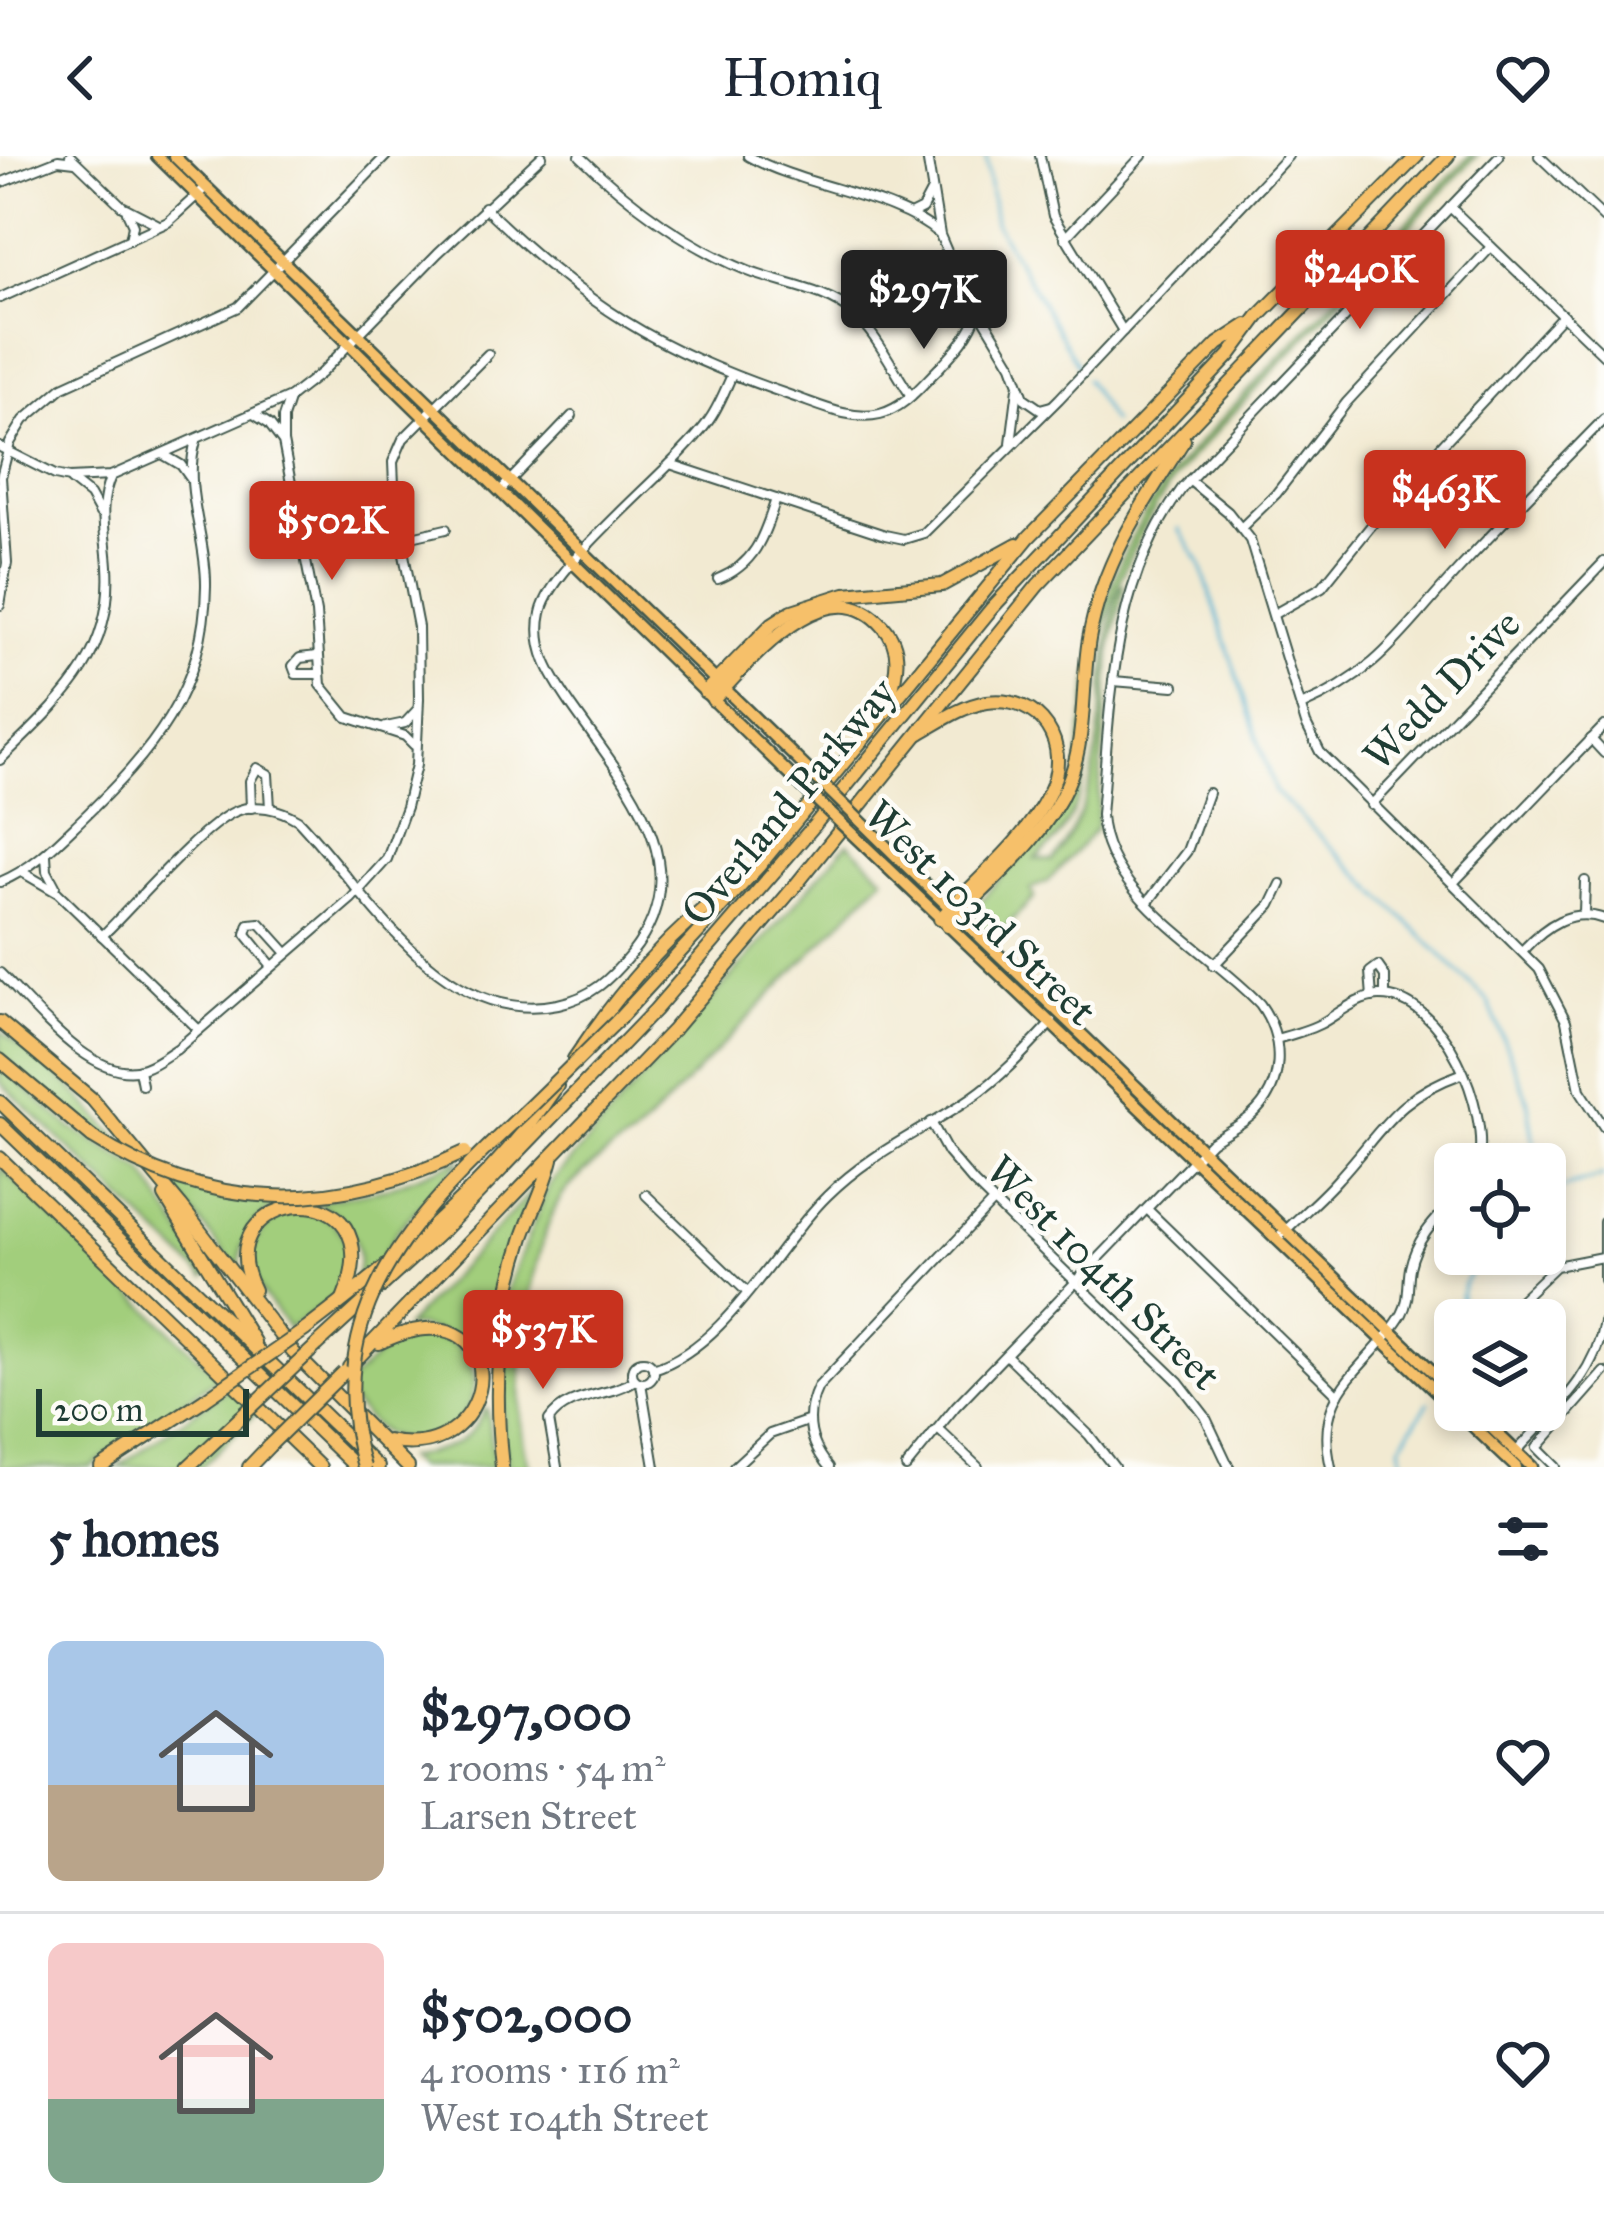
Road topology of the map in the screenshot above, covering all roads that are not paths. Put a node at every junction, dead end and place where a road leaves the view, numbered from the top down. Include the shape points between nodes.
1 (45, 156) edge
2 (157, 156) edge
3 (174, 156) edge
4 (386, 156) edge
5 (542, 156) edge
6 (580, 156) edge
7 (748, 156) edge
8 (927, 156) edge
9 (1040, 156) edge
10 (1288, 156) edge
11 (1417, 156) edge
12 (1448, 156) edge
13 (1499, 156) edge
14 (1539, 156) edge
15 (1140, 157) edge
16 (72, 159) edge
17 (36, 166) junction
18 (0, 184) edge
19 (932, 189) junction
20 (202, 191) junction
21 (122, 206) junction
22 (484, 207) junction
23 (1450, 207) junction
24 (910, 214) junction
25 (1604, 218) edge
26 (162, 225) junction
27 (940, 235) junction
28 (1065, 238) junction
29 (130, 240) junction
30 (1491, 247) junction
31 (279, 267) junction
32 (0, 298) edge
33 (978, 310) junction
34 (1563, 316) junction
35 (1258, 317) junction
36 (1124, 332) junction
37 (992, 334) junction
38 (967, 338) junction
39 (354, 339) junction
40 (488, 353) dead end
41 (1604, 355) edge
42 (732, 375) junction
43 (1018, 388) junction
44 (911, 395) junction
45 (290, 397) junction
46 (1052, 405) junction
47 (1202, 412) junction
48 (430, 413) junction
49 (252, 414) junction
50 (572, 416) dead end
51 (1604, 419) edge
52 (197, 440) junction
53 (284, 442) junction
54 (1011, 444) junction
55 (4, 449) edge
56 (164, 455) junction
57 (670, 464) junction
58 (112, 476) junction
59 (69, 478) junction
60 (1190, 480) junction
61 (191, 481) junction
62 (505, 486) junction
63 (776, 499) junction
64 (101, 515) junction
65 (1241, 527) junction
66 (446, 529) dead end
67 (1029, 537) junction
68 (403, 539) junction
69 (583, 554) junction
70 (1604, 562) edge
71 (573, 564) junction
72 (718, 579) dead end
73 (0, 605) edge
74 (1274, 614) junction
75 (317, 656) junction
76 (318, 674) junction
77 (1113, 681) junction
78 (1174, 686) dead end
79 (714, 690) junction
80 (1301, 706) junction
81 (418, 710) junction
82 (885, 710) junction
83 (1604, 725) edge
84 (379, 727) junction
85 (913, 736) junction
86 (1591, 739) junction
87 (417, 752) junction
88 (1604, 753) edge
89 (0, 760) edge
90 (1208, 794) dead end
91 (1371, 805) junction
92 (251, 808) junction
93 (270, 808) junction
94 (46, 854) junction
95 (759, 866) junction
96 (20, 871) junction
97 (1585, 881) dead end
98 (0, 882) edge
99 (1453, 883) junction
100 (1281, 884) dead end
101 (360, 890) junction
102 (58, 893) junction
103 (1148, 902) junction
104 (1584, 913) junction
105 (949, 917) junction
106 (1604, 919) edge
107 (103, 937) junction
108 (1522, 950) junction
109 (286, 953) junction
110 (1214, 965) junction
111 (272, 966) junction
112 (0, 973) edge
113 (1385, 996) junction
114 (1372, 997) junction
115 (1061, 1012) junction
116 (0, 1022) edge
117 (1050, 1025) junction
118 (199, 1030) junction
119 (1276, 1039) junction
120 (0, 1060) edge
121 (139, 1070) junction
122 (1461, 1074) junction
123 (142, 1085) dead end
124 (0, 1102) edge
125 (931, 1121) junction
126 (0, 1124) edge
127 (1604, 1127) edge
128 (493, 1142) junction
129 (1480, 1143) edge
130 (554, 1154) junction
131 (1199, 1156) junction
132 (0, 1159) edge
133 (144, 1160) junction
134 (646, 1195) dead end
135 (993, 1202) junction
136 (1147, 1209) junction
137 (1434, 1222) edge
138 (1604, 1222) edge
139 (1281, 1235) junction
140 (1602, 1257) edge
141 (1604, 1280) edge
142 (1076, 1282) junction
143 (746, 1291) junction
144 (1521, 1299) edge
145 (342, 1301) junction
146 (270, 1322) junction
147 (1604, 1322) edge
148 (1385, 1334) junction
149 (373, 1346) junction
150 (260, 1354) junction
151 (1006, 1355) junction
152 (653, 1370) junction
153 (1588, 1370) junction
154 (1434, 1375) edge
155 (1601, 1375) edge
156 (638, 1382) junction
157 (1434, 1386) edge
158 (1338, 1395) junction
159 (179, 1417) junction
160 (810, 1420) junction
161 (938, 1429) junction
162 (1482, 1431) edge
163 (1491, 1431) edge
164 (371, 1432) junction
165 (332, 1444) junction
166 (1514, 1459) edge
167 (253, 1464) edge
168 (100, 1467) edge
169 (114, 1467) edge
170 (185, 1467) edge
171 (320, 1467) edge
172 (344, 1467) edge
173 (360, 1467) edge
174 (378, 1467) edge
175 (408, 1467) edge
176 (502, 1467) edge
177 (557, 1467) edge
178 (655, 1467) edge
179 (734, 1467) edge
180 (829, 1467) edge
181 (906, 1467) edge
182 (978, 1467) edge
183 (1114, 1467) edge
184 (1228, 1467) edge
185 (1331, 1467) edge
186 (1532, 1467) edge
187 (1556, 1467) edge

1 - 17 street
2 - 20 main road, West 103rd Street
3 - 20 main road, West 103rd Street
4 - 31 street
5 - 22 street
6 - 44 street via 693,244 846,307
7 - 24 street
8 - 19 street
9 - 28 street via 1049,207
10 - 36 street
11 - 35 highway, Overland Parkway
12 - 47 highway, Overland Parkway
13 - 23 street
14 - 25 street
15 - 28 street
16 - 17 street
16 - 21 street
17 - 18 street
19 - 24 street
19 - 27 street
20 - 26 street
20 - 31 main road, West 103rd Street
21 - 26 street
21 - 29 street via 133,225
22 - 39 street
22 - 42 street via 599,307
23 - 30 street
23 - 60 street
24 - 27 street
26 - 29 street
27 - 33 street
28 - 36 street
29 - 32 street
30 - 34 street
30 - 65 street
31 - 39 main road, West 103rd Street
31 - 55 street via 238,307 49,396
33 - 37 street
33 - 38 street
34 - 41 street
34 - 74 street via 1322,587
35 - 67 highway via 1218,344
35 - 170 highway, Overland Parkway, bridge via 992,608 655,1010 446,1227
36 - 46 street
37 - 38 street
37 - 43 street
38 - 44 street
39 - 45 street
39 - 48 main road, West 103rd Street
40 - 48 street
42 - 44 street via 860,416 887,412
42 - 57 street via 708,423
43 - 46 street via 1032,406
43 - 54 street
45 - 49 street
45 - 53 street
46 - 54 street
47 - 85 highway, Overland Parkway via 1038,584
47 - 105 highway via 1112,561 1093,619 1078,744 1061,798 1043,826
48 - 62 main road, West 103rd Street
48 - 68 street via 393,462
49 - 52 street
49 - 53 street
50 - 62 street
51 - 80 street via 1369,669
52 - 56 street
52 - 61 street
53 - 75 street
54 - 63 street via 914,538
55 - 59 street
55 - 73 street via 7,577
56 - 58 street
56 - 61 street
57 - 63 street
57 - 69 street
58 - 59 street
58 - 64 street
59 - 64 street
60 - 65 street
60 - 77 street via 1137,567
61 - 94 street via 206,588 190,677 141,761
62 - 69 main road, West 103rd Street
62 - 71 main road, West 103rd Street
63 - 72 street via 756,551
64 - 89 street via 109,589 95,647 69,692
65 - 74 street
66 - 68 street
67 - 79 highway via 942,585 845,594 792,610
67 - 82 highway
68 - 81 street via 418,627
69 - 71 street
69 - 79 main road, West 103rd Street
70 - 91 street, Wedd Drive
71 - 79 main road, West 103rd Street
71 - 101 street via 544,603 543,657 650,828 660,877 650,928 591,993 523,1007 494,1004 453,983
74 - 80 street
75 - 76 street
75 - 76 street via 293,666 302,676
76 - 84 street via 347,717
77 - 78 street
77 - 103 street via 1102,832 1115,867
79 - 82 highway via 792,623 853,608 877,620 896,648
79 - 105 main road, West 103rd Street, bridge via 784,768
79 - 105 main road, West 103rd Street, bridge via 898,857
80 - 91 street via 1320,752
81 - 84 street via 405,723
81 - 87 street
82 - 95 highway
83 - 86 street
84 - 87 street via 405,736
85 - 105 highway via 958,711 1004,701 1036,713 1056,745 1043,804
85 - 130 highway, Overland Parkway via 673,1030
86 - 88 street
86 - 99 street
87 - 101 street via 394,843
90 - 103 street via 1187,851
91 - 99 street
92 - 93 street
92 - 93 street via 257,768 268,774
92 - 107 street via 209,830
93 - 101 street via 298,820
94 - 96 street
94 - 102 street
95 - 128 highway, bridge
95 - 145 highway via 633,977 517,1140
96 - 98 street
96 - 102 street
97 - 104 street
99 - 108 street
100 - 110 street
101 - 109 street
102 - 107 street
103 - 110 street
104 - 106 street
104 - 108 street via 1552,924
105 - 115 main road, West 103rd Street
105 - 117 main road, West 103rd Street
107 - 118 street
108 - 127 street via 1558,1000 1580,1090
109 - 111 street
109 - 111 street via 260,923 249,924 246,934
110 - 119 street via 1260,1004
111 - 118 street
112 - 121 street via 88,1057
113 - 114 street
113 - 114 street via 1378,966 1370,972
113 - 122 street via 1432,1020
114 - 119 street
115 - 117 street
115 - 131 main road, West 103rd Street
116 - 133 highway via 75,1082
117 - 125 street via 986,1088
117 - 131 main road, West 103rd Street
118 - 121 street
119 - 131 street via 1276,1075 1262,1104
120 - 128 highway, bridge via 92,1137 177,1179 230,1192 344,1193
121 - 123 street
122 - 129 street
122 - 139 street via 1405,1101
124 - 150 highway
125 - 135 street, West 104th Street via 958,1167
125 - 143 street via 843,1180
126 - 165 highway
128 - 173 highway, bridge via 417,1219 373,1297 355,1381
130 - 149 highway, Overland Parkway
130 - 176 highway via 500,1334
131 - 136 street
131 - 139 main road, West 103rd Street
132 - 171 highway
133 - 146 highway
133 - 150 highway
134 - 143 street
135 - 142 street, West 104th Street
135 - 160 street via 830,1371
136 - 142 street
136 - 158 street
137 - 148 street via 1417,1247 1405,1306
138 - 140 street
139 - 148 main road, West 103rd Street
140 - 141 street
140 - 144 street via 1556,1266
142 - 151 street
142 - 184 street, West 104th Street via 1192,1397
143 - 152 street via 702,1343
145 - 146 highway via 356,1262 348,1231 320,1208 288,1205 262,1219 245,1250 248,1280
145 - 159 highway, bridge
146 - 164 highway
147 - 153 street
148 - 154 main road, West 103rd Street
148 - 157 main road, West 103rd Street
148 - 158 street
149 - 164 highway via 409,1330 449,1336 479,1369 483,1398 468,1431 440,1448 414,1451
149 - 167 highway, Overland Parkway, bridge
150 - 174 highway
151 - 161 street
151 - 183 street
152 - 156 street via 651,1380
152 - 156 street via 636,1363
153 - 155 street
153 - 166 street
155 - 187 street via 1537,1448
156 - 177 street via 557,1408 549,1420
156 - 178 street
158 - 185 street
159 - 168 highway
159 - 169 highway
160 - 179 street via 770,1434
160 - 180 street
161 - 181 street
161 - 182 street
162 - 166 main road, West 103rd Street
163 - 166 main road, West 103rd Street
164 - 175 highway
165 - 172 highway
165 - 173 highway
166 - 186 main road, West 103rd Street

